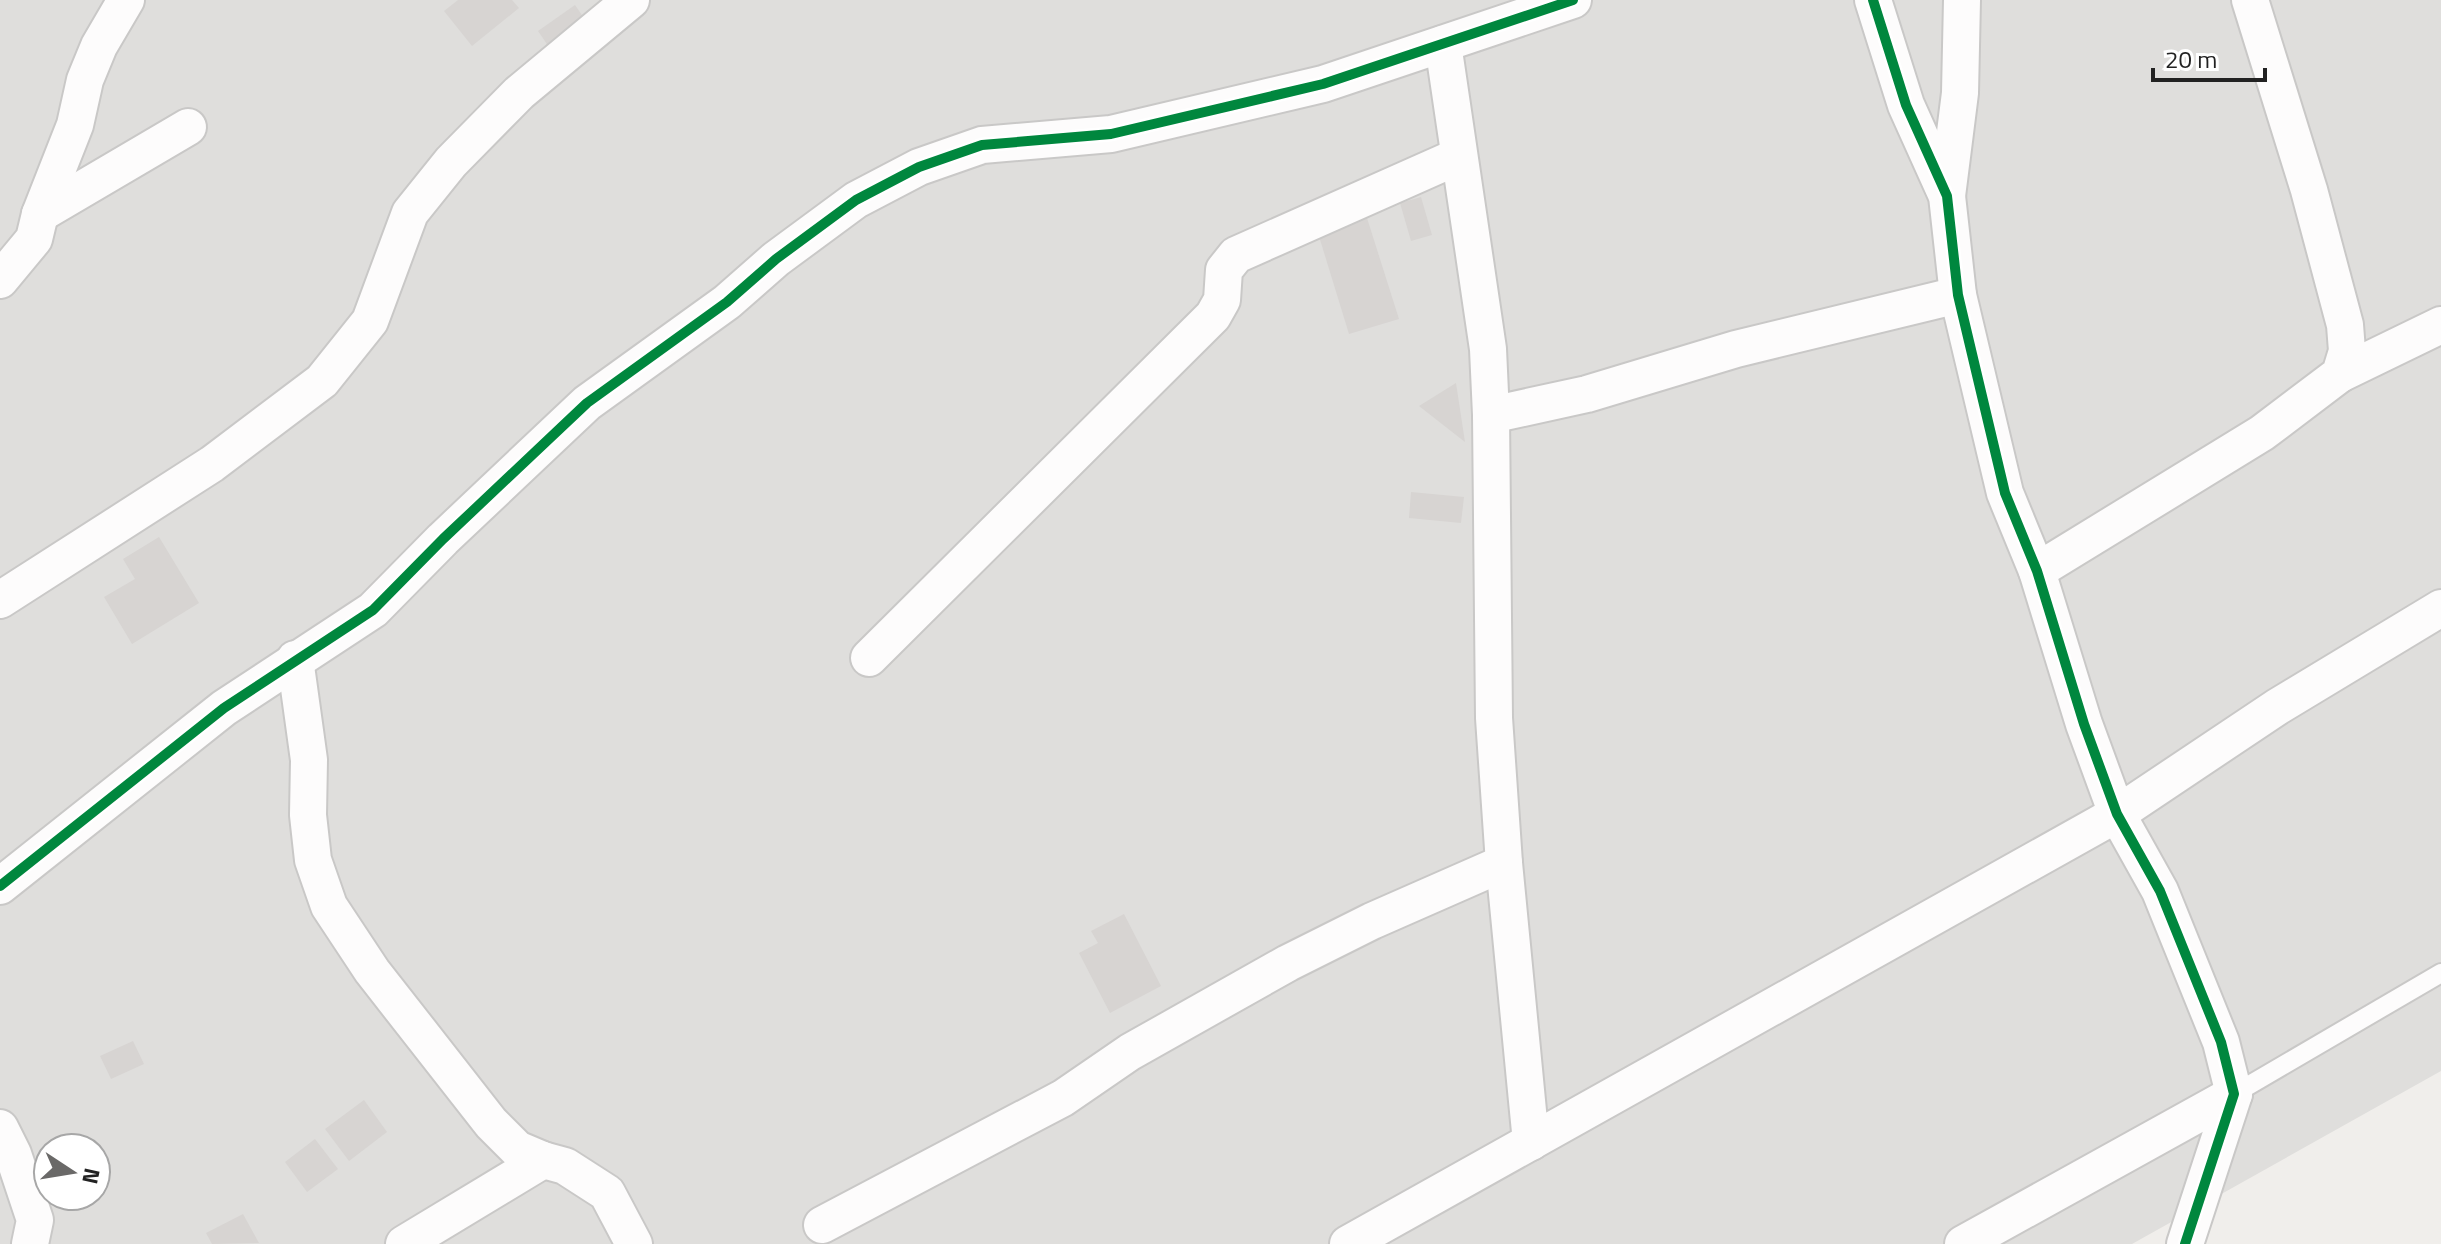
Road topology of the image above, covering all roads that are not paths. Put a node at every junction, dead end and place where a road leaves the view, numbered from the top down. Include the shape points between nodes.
1 (126, 0) edge
2 (631, 0) edge
3 (1573, 0) edge
4 (1873, 0) edge
5 (1962, 0) edge
6 (2250, 0) edge
7 (1443, 44) junction
8 (188, 127) dead end
9 (1459, 156) junction
10 (1947, 196) junction
11 (40, 214) junction
12 (0, 280) edge
13 (1958, 295) junction
14 (2441, 325) edge
15 (2340, 374) junction
16 (1491, 415) junction
17 (2037, 571) junction
18 (0, 600) edge
19 (2441, 608) edge
20 (869, 658) dead end
21 (295, 659) junction
22 (2117, 814) junction
23 (1504, 863) junction
24 (0, 886) edge
25 (2441, 973) edge
26 (2234, 1094) junction
27 (0, 1128) edge
28 (1531, 1142) junction
29 (543, 1160) junction
30 (822, 1225) dead end
31 (30, 1244) edge
32 (404, 1244) edge
33 (634, 1244) edge
34 (1348, 1244) edge
35 (1963, 1244) edge
36 (2185, 1244) edge

1 - 11 street via 85,80 75,125
2 - 18 street via 519,93 451,162 410,213 370,321 322,381 212,464
3 - 7 street
4 - 10 street via 1906,105
5 - 10 street via 1960,93
6 - 15 street via 2345,325 2347,351
7 - 9 street
7 - 21 street via 1323,84 1111,134 982,145 919,167 856,200 587,403 373,610
8 - 11 street
9 - 16 street via 1488,349
9 - 20 street via 1236,255 1224,270 1222,300 1213,316
10 - 13 street
11 - 12 street via 34,239
13 - 16 street
13 - 17 street via 2005,493
14 - 15 street
15 - 17 street via 2262,433
16 - 23 street via 1494,718
17 - 22 street
19 - 22 street via 2277,707
21 - 24 street via 224,708
21 - 29 street via 309,760 313,860 329,906 372,971 491,1123 517,1149
22 - 26 street via 2160,891 2221,1042
22 - 28 street
23 - 28 street
23 - 30 street via 1288,963 1130,1052 1063,1098
25 - 26 lane
26 - 35 street
26 - 36 street
27 - 31 street via 35,1220
28 - 34 street
29 - 32 street
29 - 33 street via 565,1166 607,1193

